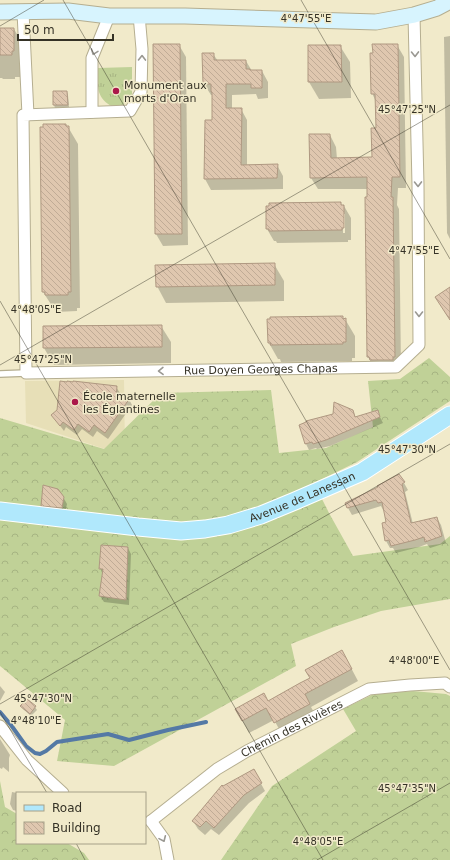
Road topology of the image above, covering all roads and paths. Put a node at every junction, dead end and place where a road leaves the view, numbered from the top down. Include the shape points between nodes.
1 (450, 1) edge
2 (0, 12) edge
3 (23, 12) junction
4 (139, 15) junction
5 (414, 15) junction
6 (109, 16) junction
7 (92, 112) junction
8 (28, 115) junction
9 (26, 372) junction
10 (0, 374) edge
11 (450, 415) edge
12 (0, 511) edge
13 (448, 684) edge
14 (0, 726) edge
15 (62, 792) edge
16 (148, 821) edge
17 (168, 860) edge

1 - 5 street
2 - 3 street
3 - 6 street via 68,12
3 - 8 street
4 - 5 street via 376,22
4 - 6 street
7 -> 4 street via 130,111 141,92 142,49
5 -> 9 street, Rue Doyen Georges Chapas via 419,345 396,367
6 -> 7 street via 92,58
7 - 8 street
8 - 9 street via 23,115
9 - 10 lane
11 - 12 main road, Avenue de Lanessan via 362,472 261,515 228,525 181,531
13 - 16 street, Chemin des Rivières via 369,689 247,751 217,769
14 - 15 street via 27,760
16 -> 17 street via 164,839

